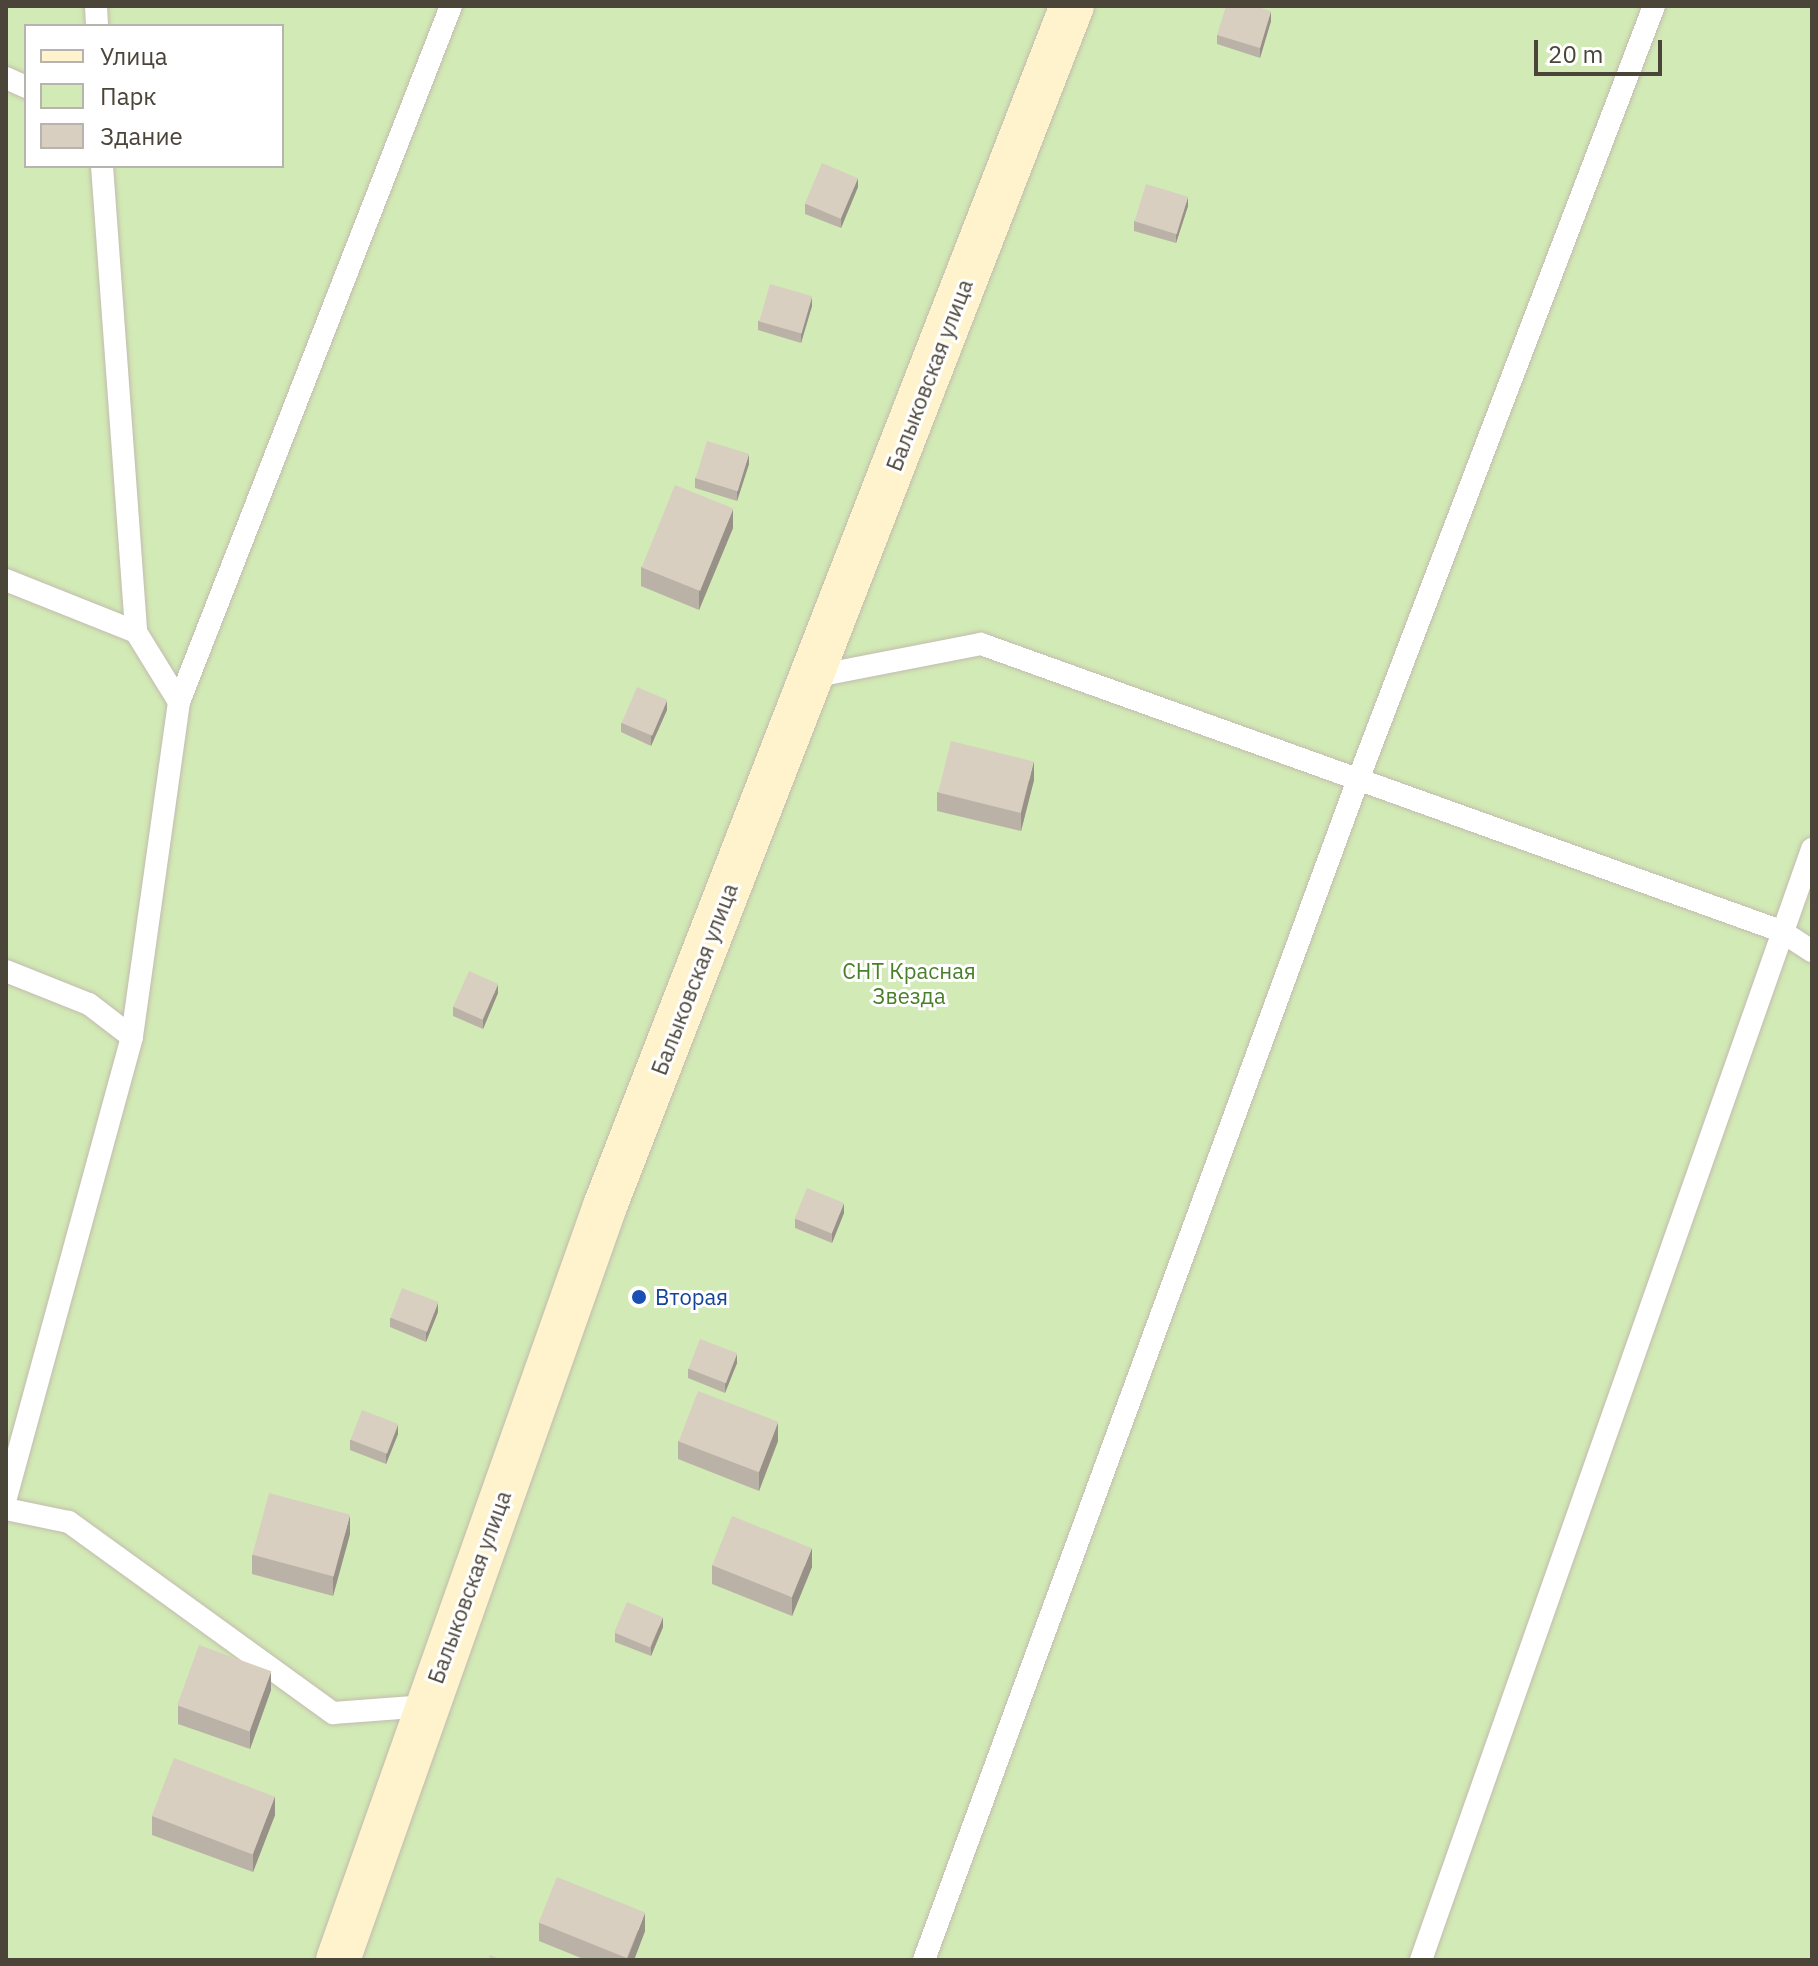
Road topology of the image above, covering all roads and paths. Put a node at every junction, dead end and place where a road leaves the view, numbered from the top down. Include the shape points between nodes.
1 (451, 6) edge
2 (1072, 6) edge
3 (1654, 6) edge
4 (102, 168) edge
5 (6, 580) edge
6 (136, 632) junction
7 (811, 677) junction
8 (179, 702) junction
9 (1358, 780) junction
10 (1812, 849) edge
11 (1781, 931) junction
12 (1812, 951) edge
13 (6, 971) edge
14 (132, 1037) junction
15 (6, 1497) edge
16 (6, 1509) edge
17 (427, 1706) junction
18 (338, 1960) edge
19 (924, 1960) edge
20 (1421, 1960) edge

1 - 8 lane
2 - 7 street, Балыковская улица
3 - 9 lane
4 - 6 lane
5 - 6 lane
6 - 8 lane
7 - 9 lane via 981,644
7 - 17 street, Балыковская улица via 605,1206
8 - 14 lane
9 - 11 lane
9 - 19 lane
10 - 11 lane
11 - 12 lane
11 - 20 lane
13 - 14 lane via 89,1004
14 - 15 lane
16 - 17 lane via 69,1522 333,1713
17 - 18 street, Балыковская улица

